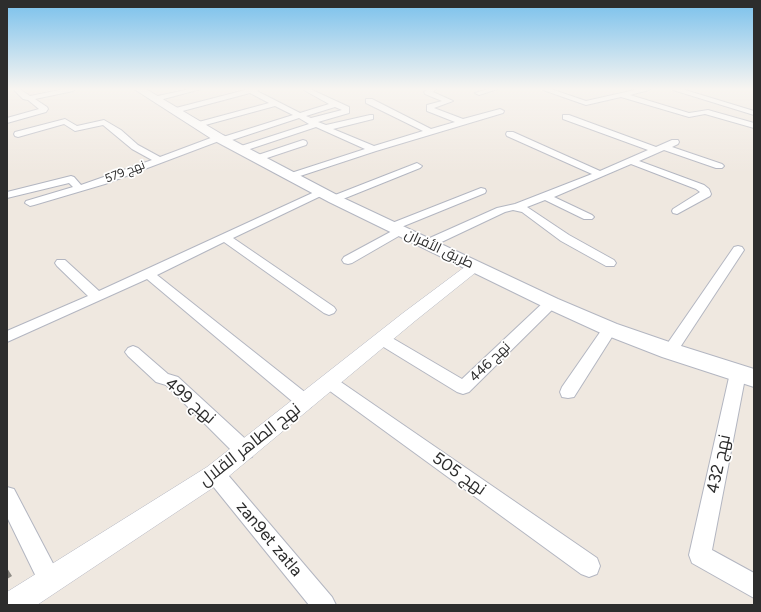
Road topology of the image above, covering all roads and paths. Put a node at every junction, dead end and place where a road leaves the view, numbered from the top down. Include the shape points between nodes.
1 (19, 118) edge
2 (186, 118) edge
3 (215, 118) edge
4 (215, 118) edge
5 (230, 118) edge
6 (242, 118) edge
7 (278, 118) edge
8 (303, 118) edge
9 (327, 118) edge
10 (368, 118) edge
11 (402, 118) edge
12 (452, 118) edge
13 (478, 118) edge
14 (568, 118) edge
15 (724, 118) edge
16 (7, 121) edge
17 (463, 122) junction
18 (313, 123) junction
19 (754, 126) edge
20 (201, 127) junction
21 (326, 128) junction
22 (431, 132) junction
23 (18, 134) dead end
24 (510, 134) dead end
25 (675, 142) dead end
26 (303, 143) dead end
27 (241, 149) junction
28 (373, 149) junction
29 (660, 149) junction
30 (258, 158) junction
31 (159, 160) junction
32 (632, 161) junction
33 (417, 166) dead end
34 (719, 166) dead end
35 (599, 174) junction
36 (291, 176) junction
37 (79, 188) junction
38 (481, 192) dead end
39 (7, 195) edge
40 (328, 196) junction
41 (544, 196) junction
42 (30, 202) dead end
43 (517, 207) junction
44 (677, 211) dead end
45 (588, 217) dead end
46 (396, 229) junction
47 (224, 237) junction
48 (427, 244) junction
49 (738, 250) dead end
50 (348, 260) dead end
51 (61, 263) dead end
52 (610, 263) dead end
53 (475, 266) junction
54 (148, 274) junction
55 (97, 297) junction
56 (550, 303) junction
57 (329, 310) dead end
58 (610, 329) junction
59 (7, 337) edge
60 (382, 339) junction
61 (670, 351) junction
62 (133, 352) dead end
63 (746, 376) edge
64 (329, 382) junction
65 (568, 392) dead end
66 (305, 402) junction
67 (244, 450) junction
68 (215, 474) junction
69 (7, 496) edge
70 (589, 566) dead end
71 (50, 581) junction
72 (754, 586) edge
73 (12, 605) edge
74 (324, 605) edge

1 - 16 street
2 - 20 main road, طريق الأفران
3 - 20 street
4 - 20 street
5 - 20 street
6 - 20 street
7 - 20 street
8 - 18 street
9 - 18 street
10 - 21 street
11 - 22 street
12 - 17 street
13 - 17 street
14 - 29 street
15 - 19 street
17 - 22 street
18 - 21 street
18 - 27 street
20 - 27 main road, طريق الأفران
20 - 31 street, نهج 579
21 - 28 street
22 - 28 street
23 - 31 street via 65,121 75,129 104,122 135,147
24 - 35 street
25 - 29 street
26 - 30 street
27 - 30 main road, طريق الأفران
28 - 36 street
29 - 32 street
29 - 34 street
30 - 36 main road, طريق الأفران
31 - 37 street, نهج 579
32 - 35 street
32 - 44 street via 705,191 706,194
33 - 40 street
35 - 41 street
36 - 40 main road, طريق الأفران
37 - 39 street via 70,179
37 - 42 street, نهج 579
38 - 46 street
40 - 46 main road, طريق الأفران
40 - 47 street
41 - 43 street
41 - 45 street
43 - 48 street via 501,210
43 - 52 street via 526,210 565,238
46 - 48 main road, طريق الأفران
46 - 50 street
47 - 54 street
47 - 57 street
48 - 53 main road, طريق الأفران
49 - 61 street
51 - 55 street
53 - 56 main road, طريق الأفران
53 - 60 street, نهج الطاهر القلال
54 - 55 street
54 - 66 street
55 - 59 street
56 - 58 main road, طريق الأفران
56 - 60 street, نهج 446 via 463,388
58 - 61 main road, طريق الأفران
58 - 65 street
60 - 64 street, نهج الطاهر القلال
61 - 63 main road, طريق الأفران
62 - 67 street, نهج 499 via 162,378 172,381
63 - 72 street, نهج 432 via 700,555
64 - 66 street, نهج الطاهر القلال
64 - 70 street, نهج 505
66 - 67 street, نهج الطاهر القلال
67 - 68 street, نهج الطاهر القلال
68 - 71 street, نهج الطاهر القلال
68 - 74 street, zan9et zatla
69 - 71 street
71 - 73 street, نهج الطاهر القلال

